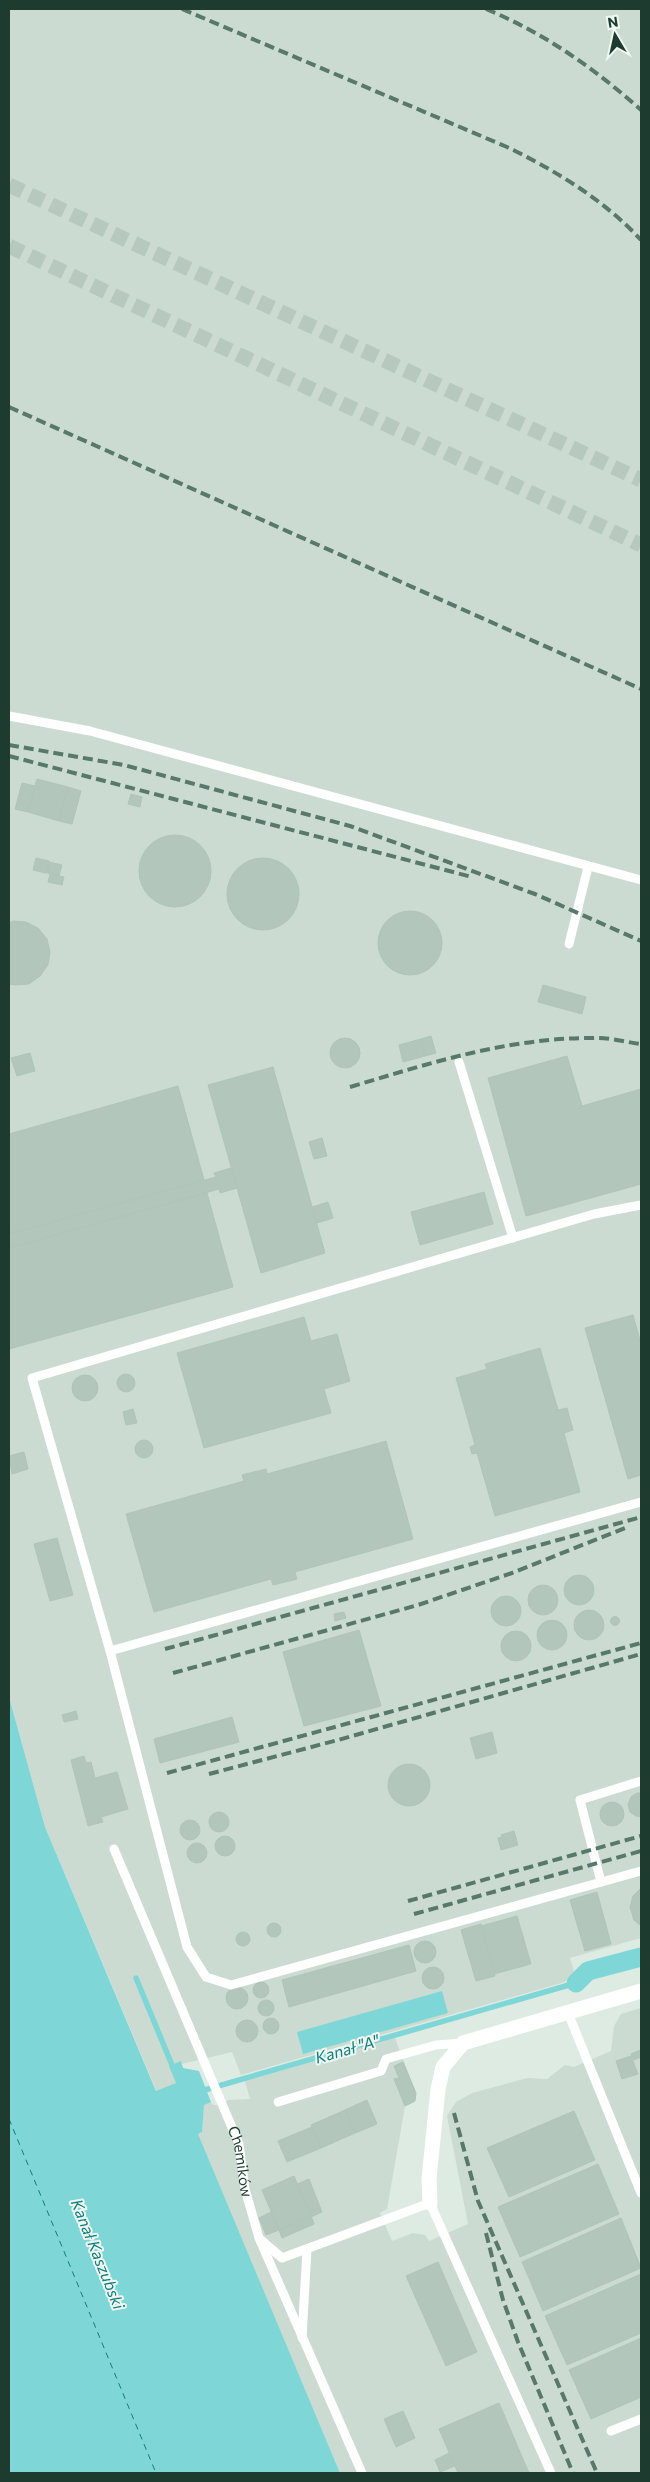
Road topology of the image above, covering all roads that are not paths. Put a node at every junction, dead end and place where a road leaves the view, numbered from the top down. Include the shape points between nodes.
1 (9, 716) edge
2 (588, 867) junction
3 (641, 880) edge
4 (570, 944) dead end
5 (459, 1062) dead end
6 (641, 1205) edge
7 (513, 1238) junction
8 (641, 1502) edge
9 (110, 1652) junction
10 (641, 1782) edge
11 (114, 1849) dead end
12 (641, 1871) edge
13 (601, 1882) junction
14 (641, 1992) edge
15 (568, 2013) junction
16 (463, 2043) junction
17 (278, 2102) dead end
18 (641, 2193) edge
19 (430, 2203) junction
20 (259, 2238) junction
21 (307, 2248) junction
22 (302, 2341) junction
23 (641, 2419) edge
24 (611, 2432) dead end
25 (362, 2473) edge
26 (551, 2473) edge

1 - 2 lane via 90,731
2 - 3 lane
2 - 4 lane
5 - 7 lane
6 - 7 lane via 594,1214
7 - 9 lane via 32,1378
8 - 9 lane
9 - 13 lane via 187,1947 206,1977 231,1985
10 - 13 lane via 580,1800
11 - 20 lane, Chemików via 239,2144 245,2189
12 - 13 lane
14 - 15 street
15 - 16 street
15 - 18 lane
16 - 17 lane via 436,2045 386,2059 381,2071
16 - 19 street via 443,2067 438,2089 429,2179
19 - 21 lane
19 - 26 lane
20 - 21 lane via 282,2258
20 - 22 lane, Chemików
21 - 22 lane
22 - 25 lane, Chemików
23 - 24 lane

